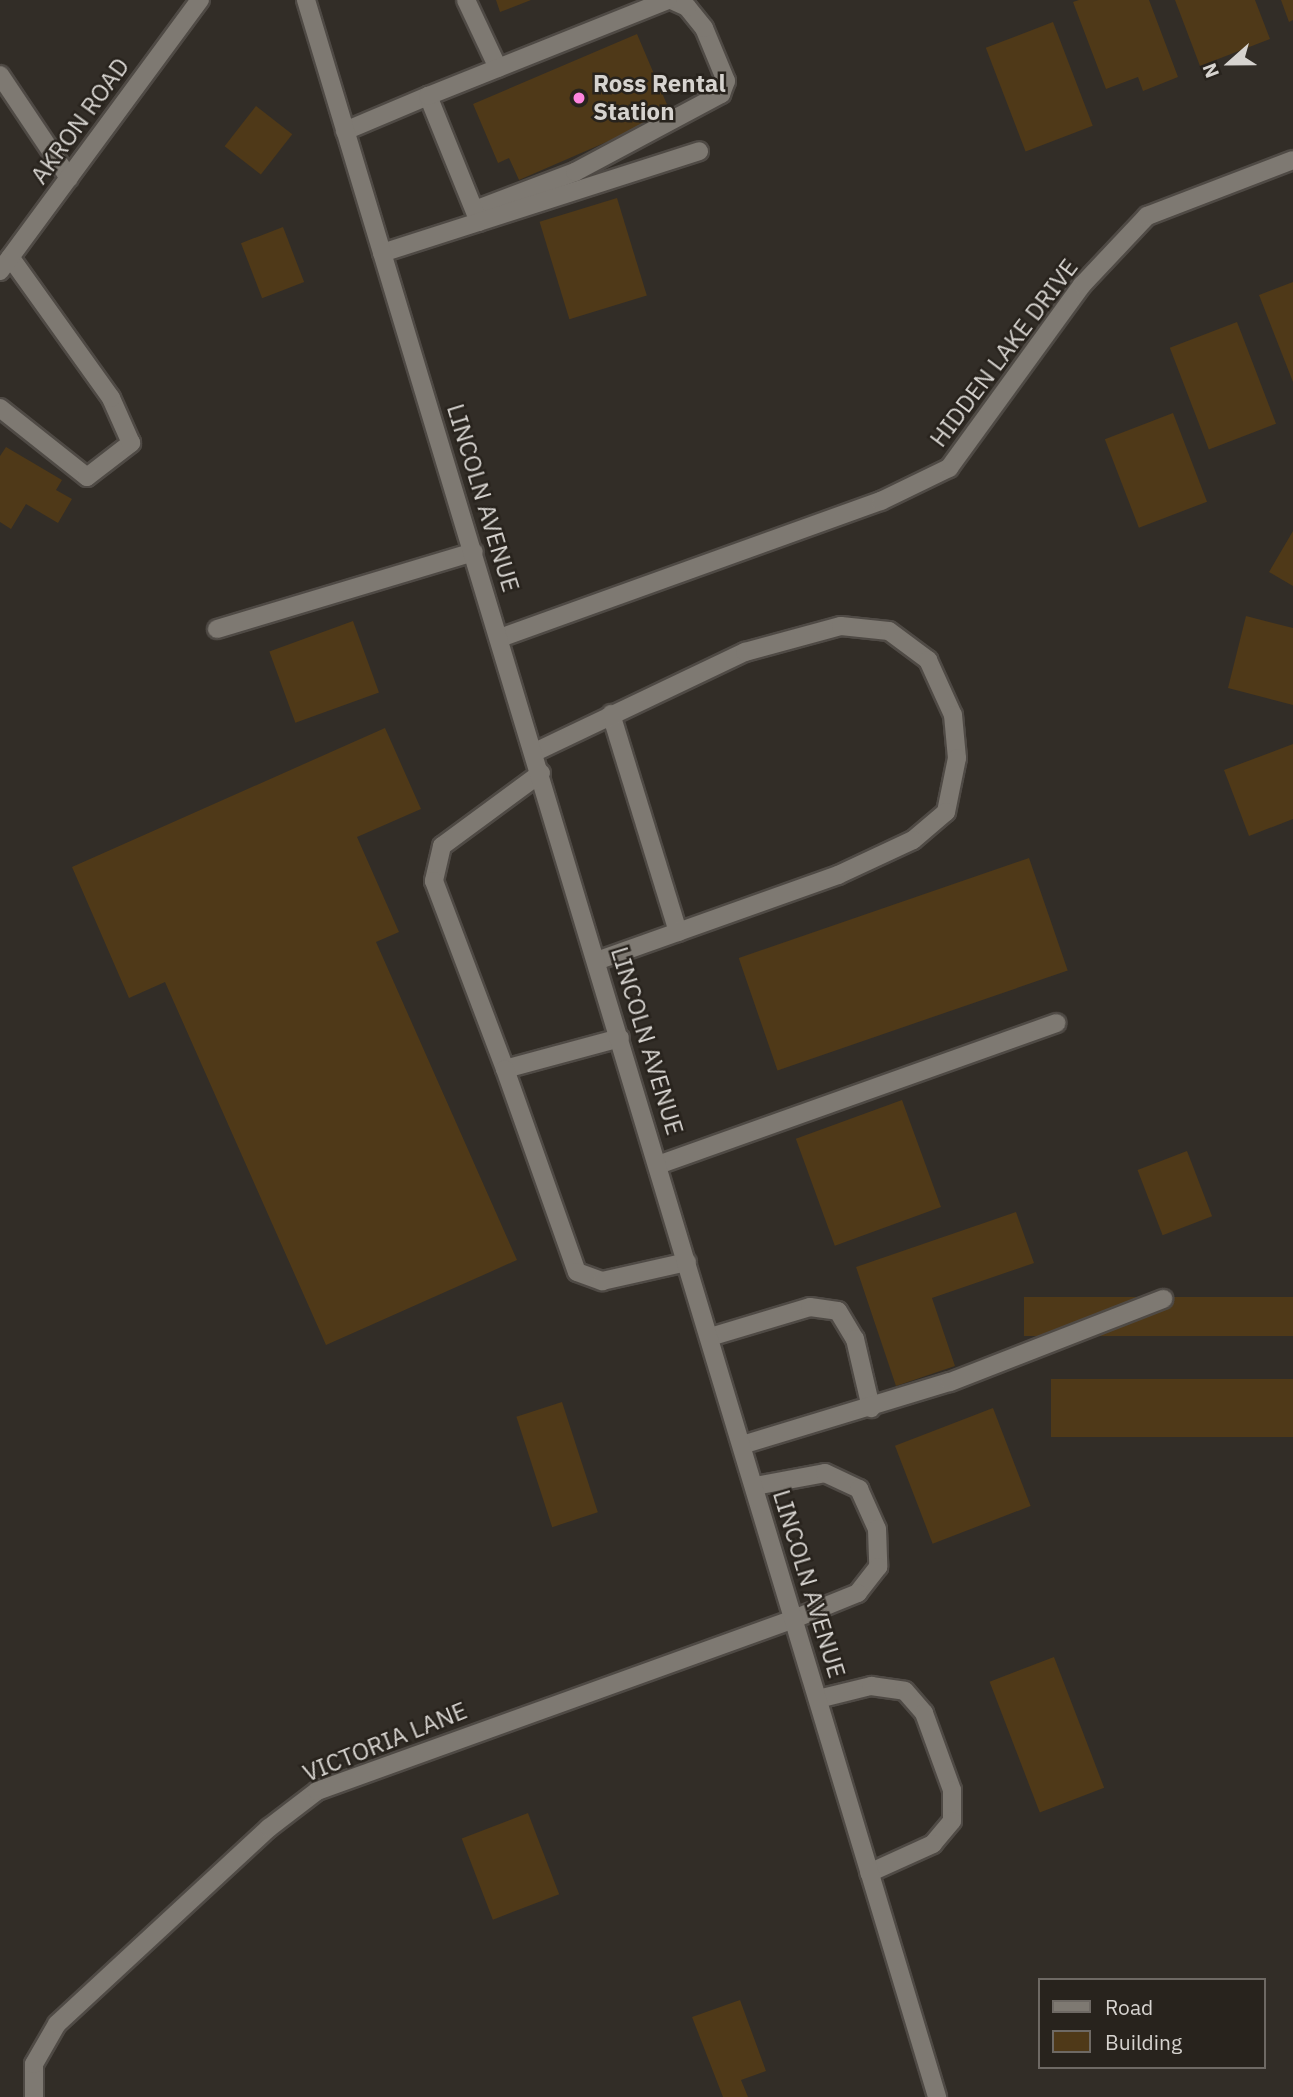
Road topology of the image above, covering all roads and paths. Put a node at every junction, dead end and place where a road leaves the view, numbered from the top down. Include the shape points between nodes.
1 (200, 0) edge
2 (306, 0) edge
3 (466, 0) edge
4 (669, 0) edge
5 (498, 68) junction
6 (0, 75) edge
7 (428, 96) junction
8 (345, 131) junction
9 (698, 151) dead end
10 (1293, 160) edge
11 (69, 178) junction
12 (477, 216) junction
13 (382, 253) junction
14 (5, 264) edge
15 (0, 408) edge
16 (474, 552) junction
17 (217, 629) dead end
18 (500, 638) junction
19 (611, 714) junction
20 (535, 752) junction
21 (541, 773) junction
22 (678, 932) junction
23 (597, 961) junction
24 (1056, 1023) dead end
25 (620, 1038) junction
26 (505, 1069) junction
27 (659, 1165) junction
28 (687, 1262) junction
29 (1163, 1299) dead end
30 (710, 1337) junction
31 (871, 1408) junction
32 (742, 1445) junction
33 (755, 1486) junction
34 (794, 1619) junction
35 (818, 1699) junction
36 (869, 1873) junction
37 (34, 2097) edge
38 (937, 2097) edge

1 - 11 street, AKRON ROAD
2 - 8 street, LINCOLN AVENUE
3 - 5 street
4 - 5 street
4 - 12 street via 687,7 705,28 724,73 721,94 575,172
5 - 7 street
6 - 11 street
7 - 8 street
7 - 12 street
8 - 13 street, LINCOLN AVENUE
9 - 12 street
10 - 18 street, HIDDEN LAKE DRIVE via 1147,216 1082,285 949,468 881,501
11 - 14 street, AKRON ROAD
12 - 13 street
13 - 16 street, LINCOLN AVENUE
14 - 15 street via 111,397 131,443 87,477
16 - 17 street
16 - 18 street, LINCOLN AVENUE
18 - 20 street, LINCOLN AVENUE
19 - 20 street
19 - 22 street
19 - 22 street via 745,652 841,626 889,631 928,660 953,715 957,758 946,812 913,840 838,875
20 - 21 street, LINCOLN AVENUE
21 - 23 street, LINCOLN AVENUE
21 - 26 street via 442,846 434,881
22 - 23 street
23 - 25 street, LINCOLN AVENUE
24 - 27 street
25 - 26 street
25 - 27 street, LINCOLN AVENUE
26 - 28 street via 577,1272 602,1281
27 - 28 street, LINCOLN AVENUE
28 - 30 street, LINCOLN AVENUE
29 - 31 street
30 - 31 street via 810,1307 838,1311 855,1339
30 - 32 street, LINCOLN AVENUE
31 - 32 street
32 - 33 street, LINCOLN AVENUE
33 - 34 street, LINCOLN AVENUE
33 - 34 street, VICTORIA LANE via 825,1473 859,1489 877,1529 878,1567 858,1593
34 - 35 street, LINCOLN AVENUE
34 - 37 street, VICTORIA LANE via 317,1791 269,1828 57,2024 34,2064
35 - 36 street, LINCOLN AVENUE
35 - 36 street via 871,1686 905,1691 924,1713 952,1790 952,1821 933,1844
36 - 38 street, LINCOLN AVENUE

